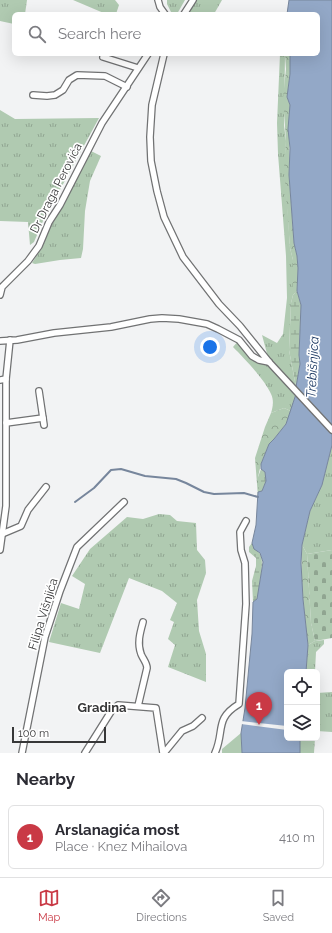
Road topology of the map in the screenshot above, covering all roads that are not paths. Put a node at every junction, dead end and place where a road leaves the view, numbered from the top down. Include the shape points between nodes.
1 (158, 0) edge
2 (193, 0) edge
3 (164, 12) edge
4 (185, 12) edge
5 (147, 56) edge
6 (164, 56) edge
7 (103, 57) dead end
8 (138, 68) junction
9 (127, 87) junction
10 (33, 95) dead end
11 (0, 295) edge
12 (0, 336) edge
13 (10, 340) junction
14 (0, 341) edge
15 (269, 362) junction
16 (3, 380) edge
17 (39, 391) dead end
18 (44, 418) junction
19 (6, 423) junction
20 (44, 425) dead end
21 (332, 430) edge
22 (3, 448) edge
23 (46, 487) dead end
24 (124, 502) dead end
25 (246, 521) dead end
26 (2, 534) junction
27 (0, 550) edge
28 (143, 622) dead end
29 (138, 706) junction
30 (202, 718) dead end
31 (22, 753) edge
32 (85, 753) edge
33 (163, 753) edge
34 (215, 753) edge

1 - 3 street
2 - 4 street
5 - 8 street, Dr Draga Perovića
6 - 15 street via 152,105 150,137 152,168 164,217 183,257
7 - 8 street
8 - 9 street, Dr Draga Perovića
9 - 10 street via 105,76 76,75 55,95
9 - 11 street, Dr Draga Perovića via 102,123 49,222 39,246 2,287
12 - 13 street
13 - 14 street
13 - 15 street via 111,327 150,319 179,319 218,329 239,340 252,356
13 - 16 street
15 - 21 street
16 - 19 street
17 - 18 street
18 - 19 street
18 - 20 street
19 - 22 street
22 - 26 street via 6,506
23 - 26 street via 28,510 21,526
24 - 31 street, Filipa Višnjića via 77,547 74,554 45,638
25 - 34 street via 240,532 245,563 246,604 239,704 223,718
26 - 27 street
28 - 29 street via 139,647 148,668
29 - 32 street via 118,705 112,710
29 - 33 street via 156,708
30 - 33 street via 182,732

